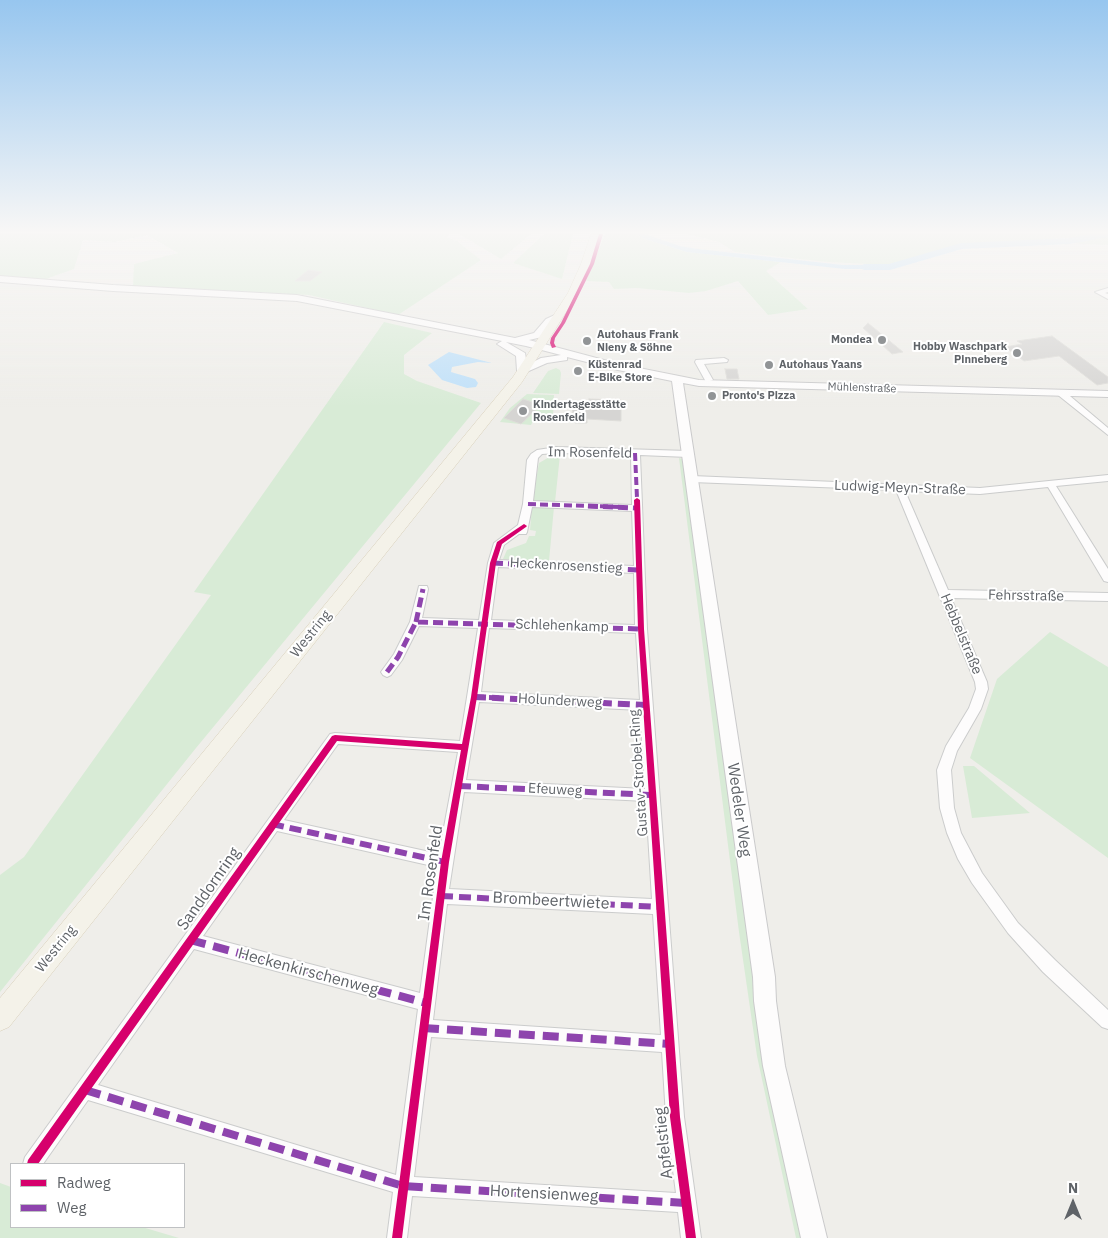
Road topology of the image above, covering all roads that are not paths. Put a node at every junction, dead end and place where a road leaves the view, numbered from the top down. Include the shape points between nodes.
1 (198, 292) edge
2 (574, 292) edge
3 (557, 317) junction
4 (506, 342) junction
5 (538, 349) junction
6 (563, 358) junction
7 (724, 360) dead end
8 (618, 367) junction
9 (522, 371) junction
10 (678, 380) junction
11 (709, 380) dead end
12 (1061, 393) junction
13 (1108, 394) edge
14 (1108, 432) edge
15 (635, 453) junction
16 (688, 454) junction
17 (1108, 478) edge
18 (692, 479) junction
19 (1051, 485) junction
20 (899, 487) junction
21 (637, 502) junction
22 (528, 504) junction
23 (494, 557) junction
24 (639, 570) junction
25 (1108, 578) edge
26 (423, 589) dead end
27 (944, 594) junction
28 (1108, 597) edge
29 (416, 622) junction
30 (484, 624) junction
31 (641, 629) junction
32 (387, 672) dead end
33 (474, 697) junction
34 (646, 706) junction
35 (465, 747) junction
36 (459, 786) junction
37 (652, 795) junction
38 (272, 824) junction
39 (445, 862) junction
40 (441, 896) junction
41 (661, 907) junction
42 (190, 940) junction
43 (426, 1003) junction
44 (0, 1018) edge
45 (1108, 1021) edge
46 (423, 1028) junction
47 (671, 1044) junction
48 (85, 1090) junction
49 (33, 1163) edge
50 (403, 1186) junction
51 (684, 1203) junction
52 (397, 1238) edge
53 (690, 1238) edge
54 (814, 1238) edge

1 - 4 main road, Mühlenstraße via 297,298
2 - 3 main road, Westring
3 - 4 main road via 549,321 538,335
3 - 5 main road, Westring
4 - 5 main road, Mühlenstraße
4 - 9 main road via 520,355
5 - 6 main road, Mühlenstraße
5 - 8 main road, Mühlenstraße
5 - 9 main road, Westring
6 - 8 main road, Mühlenstraße
6 - 9 main road via 545,360
7 - 11 street via 699,362
8 - 10 main road, Mühlenstraße
9 - 44 main road, Westring
10 - 12 main road, Mühlenstraße via 720,384
10 - 16 main road, Wedeler Weg
12 - 13 main road, Mühlenstraße
12 - 14 street
15 - 16 street, Im Rosenfeld
15 - 21 street, Gustav-Strobel-Ring
15 - 22 street, Im Rosenfeld via 540,452 532,460
16 - 18 main road, Wedeler Weg
17 - 19 street, Ludwig-Meyn-Straße
18 - 20 street, Ludwig-Meyn-Straße
18 - 54 main road, Wedeler Weg via 774,1066
19 - 20 street, Ludwig-Meyn-Straße via 980,490
19 - 25 street
20 - 27 street, Hebbelstraße
21 - 22 street
21 - 24 street, Gustav-Strobel-Ring
22 - 23 street, Im Rosenfeld via 522,532
23 - 24 street, Heckenrosenstieg
23 - 30 street, Im Rosenfeld
24 - 31 street, Gustav-Strobel-Ring
26 - 29 street
27 - 28 street, Fehrsstraße
27 - 45 street, Hebbelstraße via 982,689 944,770 947,808 954,833 982,886 1013,928 1048,966
29 - 30 street
29 - 32 street
30 - 31 street, Schlehenkamp
30 - 33 street, Im Rosenfeld
31 - 34 street, Gustav-Strobel-Ring
33 - 34 street, Holunderweg
33 - 35 street, Im Rosenfeld
34 - 37 street, Gustav-Strobel-Ring
35 - 36 street, Im Rosenfeld
35 - 38 street, Sanddornring via 335,738
36 - 37 street, Efeuweg
36 - 39 street, Im Rosenfeld
37 - 41 street, Gustav-Strobel-Ring
38 - 39 street
38 - 42 street, Sanddornring
39 - 40 street, Im Rosenfeld
40 - 41 street, Brombeertwiete
40 - 43 street, Im Rosenfeld
41 - 47 street, Gustav-Strobel-Ring
42 - 43 street, Heckenkirschenweg
42 - 48 street, Sanddornring
43 - 46 street, Im Rosenfeld
46 - 47 street
46 - 50 street, Im Rosenfeld
47 - 51 street, Apfelstieg
48 - 49 street, Sanddornring
48 - 50 street
50 - 51 street, Hortensienweg
50 - 52 street, Im Rosenfeld
51 - 53 street, Apfelstieg

